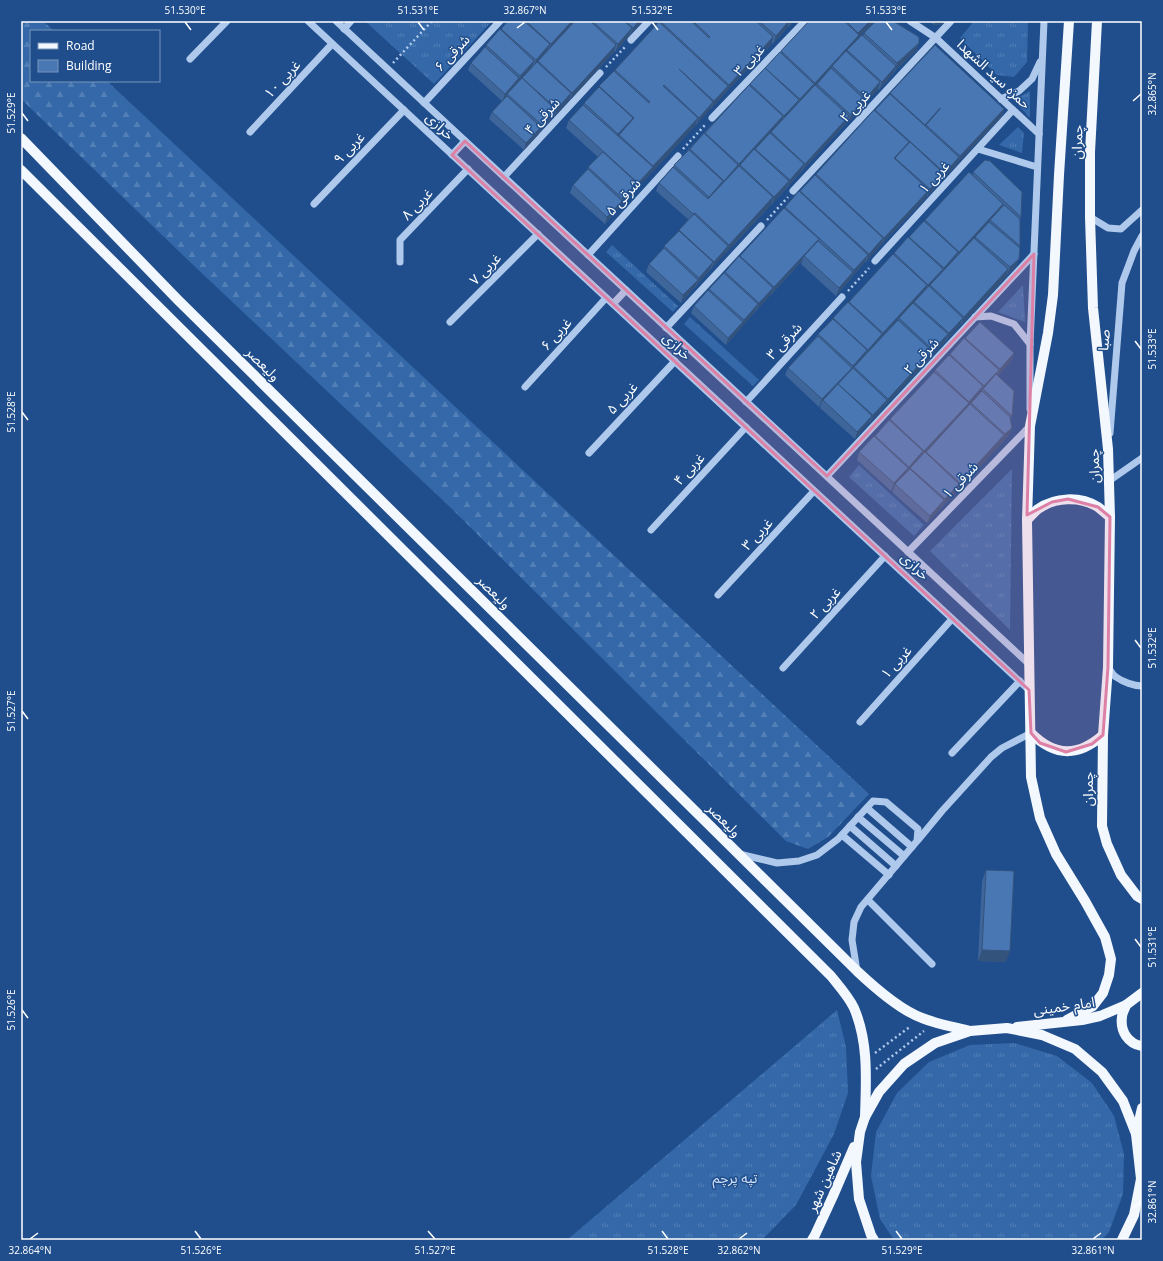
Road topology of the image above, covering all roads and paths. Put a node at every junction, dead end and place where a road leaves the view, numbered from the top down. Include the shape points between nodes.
1 (227, 21) edge
2 (308, 21) edge
3 (336, 21) edge
4 (351, 21) edge
5 (432, 21) edge
6 (500, 21) edge
7 (649, 21) edge
8 (805, 21) edge
9 (910, 21) edge
10 (951, 21) edge
11 (1044, 21) edge
12 (1069, 21) edge
13 (1096, 21) edge
14 (344, 29) junction
15 (936, 38) junction
16 (631, 40) joint
17 (332, 44) junction
18 (190, 59) dead end
19 (1042, 59) junction
20 (387, 69) junction
21 (600, 73) joint
22 (1001, 99) junction
23 (424, 103) junction
24 (404, 110) junction
25 (1013, 110) junction
26 (712, 118) joint
27 (250, 132) dead end
28 (1039, 134) junction
29 (21, 138) edge
30 (465, 141) junction
31 (978, 149) junction
32 (452, 155) junction
33 (678, 156) joint
34 (1037, 167) junction
35 (21, 170) edge
36 (468, 170) junction
37 (504, 177) junction
38 (793, 191) joint
39 (314, 204) dead end
40 (1142, 210) edge
41 (1090, 217) junction
42 (761, 226) joint
43 (538, 234) junction
44 (1142, 236) edge
45 (1034, 254) junction
46 (588, 255) junction
47 (400, 262) dead end
48 (875, 262) joint
49 (626, 290) junction
50 (842, 297) joint
51 (606, 298) junction
52 (613, 304) junction
53 (975, 317) junction
54 (450, 322) dead end
55 (666, 328) junction
56 (1030, 344) junction
57 (675, 361) junction
58 (525, 387) dead end
59 (746, 402) junction
60 (1030, 426) junction
61 (746, 427) junction
62 (1108, 449) junction
63 (589, 453) dead end
64 (1142, 458) edge
65 (826, 476) junction
66 (1109, 481) junction
67 (814, 491) junction
68 (1110, 518) junction
69 (1027, 520) junction
70 (651, 530) dead end
71 (908, 552) junction
72 (885, 556) junction
73 (718, 595) dead end
74 (952, 619) junction
75 (1029, 664) junction
76 (1108, 667) junction
77 (783, 668) dead end
78 (1020, 681) junction
79 (1142, 686) edge
80 (1029, 690) junction
81 (860, 722) dead end
82 (1031, 733) junction
83 (1103, 735) junction
84 (952, 753) dead end
85 (866, 808) junction
86 (858, 817) junction
87 (850, 826) junction
88 (842, 835) junction
89 (917, 841) junction
90 (912, 847) junction
91 (738, 854) junction
92 (904, 856) junction
93 (896, 866) junction
94 (889, 875) junction
95 (1142, 899) edge
96 (868, 900) junction
97 (932, 964) dead end
98 (857, 971) junction
99 (1142, 993) edge
100 (1126, 1005) junction
101 (921, 1018) junction
102 (1067, 1020) junction
103 (935, 1022) junction
104 (1007, 1028) junction
105 (970, 1031) junction
106 (1142, 1046) edge
107 (866, 1061) junction
108 (866, 1076) junction
109 (1142, 1108) edge
110 (865, 1117) junction
111 (860, 1132) junction
112 (1136, 1134) junction
113 (1141, 1178) junction
114 (1142, 1200) edge
115 (812, 1240) edge
116 (874, 1240) edge
117 (1122, 1240) edge

1 - 18 street
2 - 17 street, خرازی
3 - 14 street, خرازی
4 - 14 street
5 - 20 path
6 - 23 street, ۶ شرقی
7 - 16 street
8 - 26 street, ۳ غربی
9 - 15 street, حمزه سید الشهدا
10 - 15 street, ۲ غربی
11 - 19 street, چمران
12 - 60 main road, چمران via 1053,295
13 - 41 main road, چمران
14 - 20 street, خرازی
15 - 22 street, حمزه سید الشهدا
15 - 38 street, ۲ غربی
16 - 21 path
17 - 24 street, خرازی
17 - 27 street, ۱۰ غربی
19 - 22 street via 1032,79 1019,91
19 - 28 street, چمران
20 - 23 street, خرازی
21 - 37 street, ۴ شرقی
22 - 25 street, حمزه سید الشهدا
23 - 30 street, خرازی
24 - 32 street, خرازی
24 - 39 street, ۹ غربی
25 - 28 street, حمزه سید الشهدا
25 - 31 street, ۱ غربی
26 - 33 path
28 - 34 street, چمران
29 - 91 main road, ولیعصر via 184,305
30 - 32 street
30 - 37 street, خرازی
31 - 34 street
31 - 48 street, ۱ غربی
32 - 36 street, خرازی
33 - 46 street, ۵ شرقی
34 - 45 street, چمران
35 - 107 main road via 831,976 854,1008 861,1029
36 - 43 street, خرازی
36 - 47 street, ۸ غربی via 400,240
37 - 46 street, خرازی
38 - 42 path
40 - 41 street via 1121,230 1108,228
41 - 62 main road, چمران via 1094,308
42 - 55 street
43 - 51 street, خرازی
43 - 54 street, ۷ غربی
44 - 62 street, صبا via 1122,283
45 - 53 street, ۲ شرقی
45 - 56 street, چمران
46 - 49 street, خرازی
48 - 50 path
49 - 52 street
49 - 55 street, خرازی
50 - 59 street, ۳ شرقی
51 - 52 street, خرازی
51 - 58 street, ۶ غربی
52 - 57 street, خرازی
53 - 56 street via 991,316 1014,324
53 - 65 street, ۲ شرقی
55 - 59 street, خرازی
56 - 60 street, چمران
57 - 61 street, خرازی
57 - 63 street, ۵ غربی
59 - 65 street, خرازی
60 - 69 main road, چمران
60 - 71 street, ۱ شرقی
61 - 67 street, خرازی
61 - 70 street, ۴ غربی
62 - 66 main road, چمران
64 - 66 street
65 - 71 street, خرازی
66 - 68 main road, چمران
67 - 72 street, خرازی
67 - 73 street, ۳ غربی
68 - 69 main road via 1098,507 1068,499 1052,502 1038,509
68 - 76 main road, چمران
69 - 75 main road, چمران
71 - 75 street, خرازی
72 - 74 street, خرازی
72 - 77 street, ۲ غربی
74 - 78 street, خرازی
74 - 81 street, ۱ غربی
75 - 80 main road, چمران
76 - 79 street via 1116,677
76 - 83 main road, چمران
78 - 80 street, خرازی
78 - 84 street
80 - 82 main road, چمران
82 - 83 main road via 1040,743 1066,752 1080,750
82 - 89 street via 1002,748
82 - 102 main road, چمران via 1031,777 1040,818 1056,854 1105,937 1111,959 1109,975 1100,997 1093,1006
83 - 95 main road, چمران via 1102,826 1121,874
85 - 86 street
85 - 89 street via 873,801 886,802 918,829
85 - 90 street
86 - 87 street
86 - 92 street
87 - 88 street
87 - 93 street
88 - 91 street via 817,855 799,861 777,863
88 - 94 street
89 - 90 street
90 - 92 street
91 - 98 main road, ولیعصر
92 - 93 street
93 - 94 street
94 - 96 street
96 - 97 street
96 - 98 street via 861,907 854,922 852,940
98 - 101 main road, ولیعصر via 882,993
99 - 100 main road, امام خمینی
100 - 102 main road, امام خمینی via 1100,1016
100 - 106 main road via 1121,1028 1131,1041
101 - 103 main road, ولیعصر
101 - 107 path
102 - 104 main road, امام خمینی
103 - 105 main road, ولیعصر
103 - 108 path
104 - 105 main road
104 - 112 main road via 1042,1034 1074,1050 1102,1072 1123,1101
105 - 110 main road via 935,1043 904,1064 879,1092
107 - 108 main road
108 - 110 main road
109 - 112 main road
110 - 111 main road
111 - 115 main road, شاهین شهر
111 - 116 main road via 856,1162 858,1199
112 - 113 main road
113 - 114 main road
113 - 117 main road via 1134,1215

